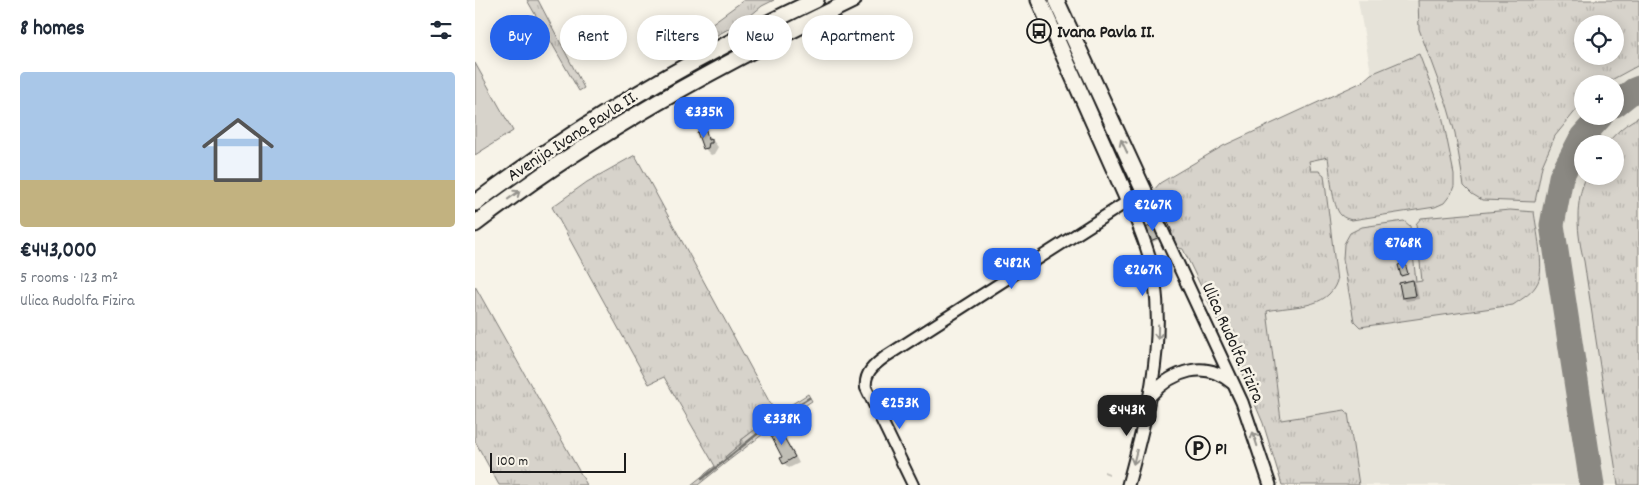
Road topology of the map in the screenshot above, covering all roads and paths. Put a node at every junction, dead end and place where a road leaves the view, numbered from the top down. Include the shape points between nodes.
1 (816, 0) edge
2 (853, 0) edge
3 (1039, 0) edge
4 (1056, 0) edge
5 (1144, 190) junction
6 (1128, 200) junction
7 (475, 203) edge
8 (475, 224) edge
9 (1234, 384) junction
10 (1151, 395) junction
11 (913, 485) edge
12 (1128, 485) edge
13 (1270, 485) edge

1 - 7 main road, Avenija Ivana Pavla II. via 724,46 612,109
8 -> 2 main road, Avenija Ivana Pavla II. via 570,157 659,102
3 - 6 main road
5 -> 4 main road, Ulica Rudolfa Fizira
5 - 6 street
5 - 9 street, Ulica Rudolfa Fizira
6 -> 10 street via 1155,282 1157,347
6 - 11 street via 885,358 869,372 866,388
9 - 10 street via 1219,373 1196,370 1175,376
13 -> 9 street, Ulica Rudolfa Fizira
10 -> 12 street

